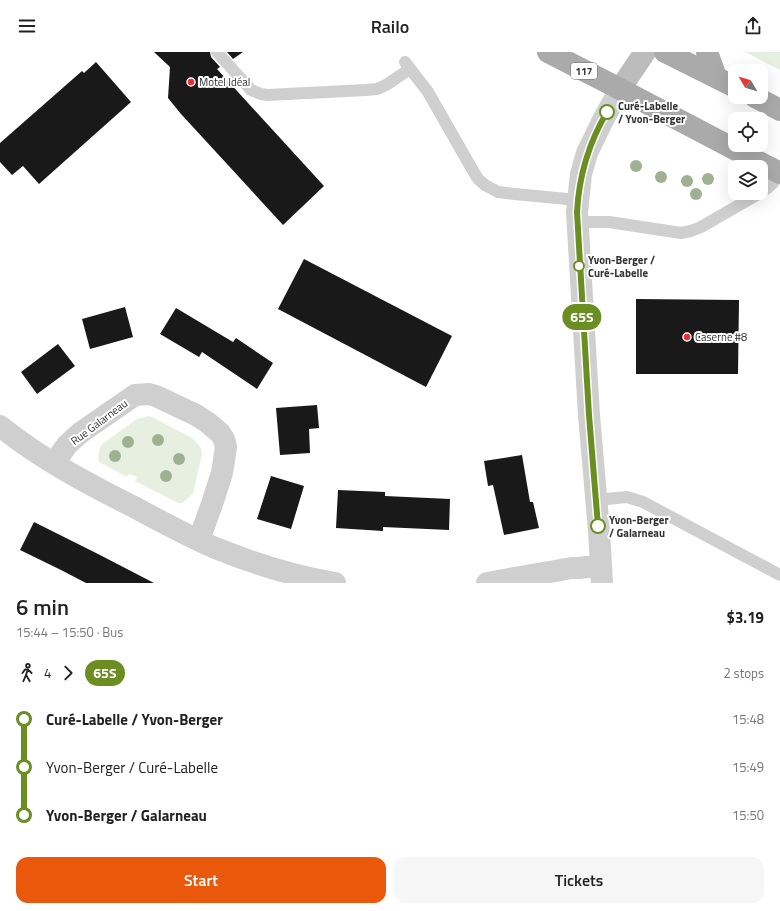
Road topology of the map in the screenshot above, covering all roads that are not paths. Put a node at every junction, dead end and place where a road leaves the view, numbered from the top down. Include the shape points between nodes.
1 (217, 52) edge
2 (548, 52) edge
3 (632, 52) edge
4 (645, 52) edge
5 (665, 52) edge
6 (707, 52) edge
7 (716, 77) junction
8 (728, 83) edge
9 (620, 89) junction
10 (768, 104) edge
11 (780, 110) edge
12 (780, 173) edge
13 (768, 188) edge
14 (577, 200) junction
15 (748, 200) edge
16 (577, 222) junction
17 (0, 426) edge
18 (54, 463) junction
19 (596, 500) junction
20 (199, 540) junction
21 (601, 574) edge
22 (780, 575) edge
23 (335, 583) edge
24 (488, 583) edge

1 - 14 lane via 251,90 267,95 377,88 386,85 408,66 428,92 478,179 485,185 498,192
2 - 9 main road, 117
3 - 9 street
4 - 9 street
5 - 7 main road
6 - 7 main road
7 - 8 main road
9 - 12 main road, 117
9 - 14 street via 587,153
10 - 11 main road
12 - 13 lane
14 - 16 street
15 - 16 lane via 701,227 681,233 609,222
16 - 19 street
17 - 18 street
18 - 20 street
18 - 20 street, Rue Galarneau via 80,433 135,395 156,396 196,415 220,433 226,447 222,473
19 - 21 street
19 - 22 lane via 627,497 643,502
20 - 23 street via 269,567
21 - 24 street via 572,568

